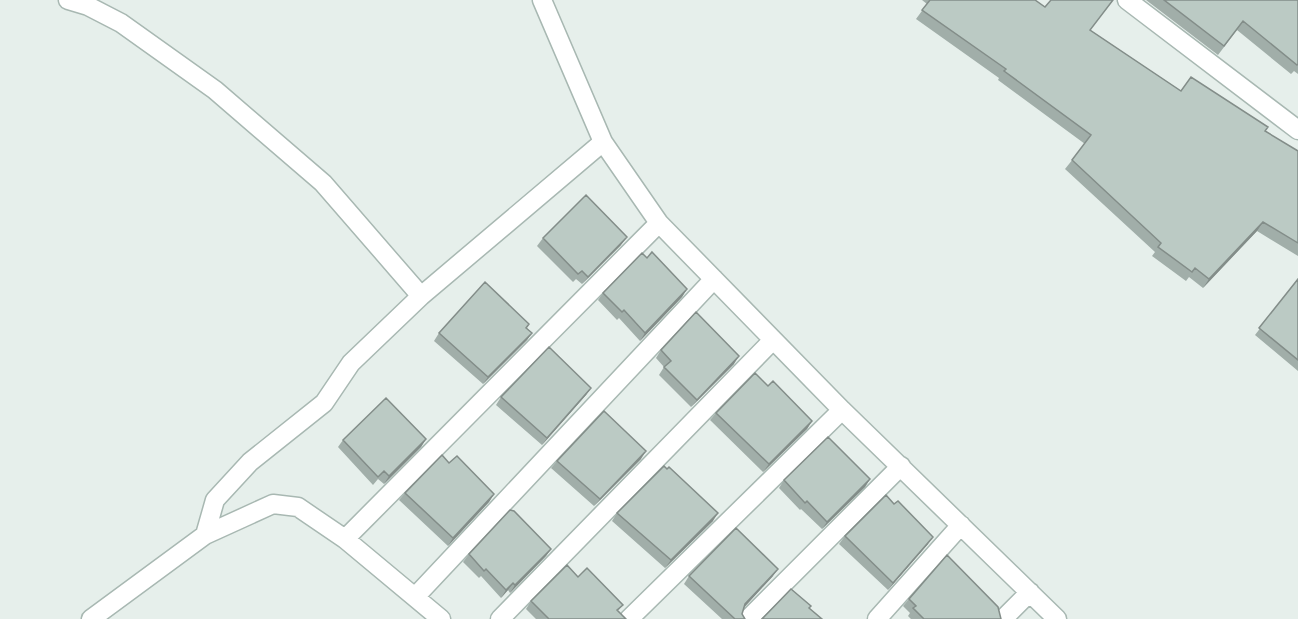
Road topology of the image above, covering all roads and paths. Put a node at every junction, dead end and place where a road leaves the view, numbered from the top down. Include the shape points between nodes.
1 (68, 0) edge
2 (542, 0) edge
3 (1127, 0) edge
4 (1298, 130) edge
5 (603, 142) junction
6 (659, 222) junction
7 (714, 279) junction
8 (421, 296) junction
9 (773, 340) junction
10 (842, 410) junction
11 (901, 466) junction
12 (961, 525) junction
13 (205, 535) junction
14 (345, 539) junction
15 (1030, 592) junction
16 (415, 597) junction
17 (91, 619) edge
18 (441, 619) edge
19 (500, 619) edge
20 (629, 619) edge
21 (748, 619) edge
22 (877, 619) edge
23 (1003, 619) edge
24 (1057, 619) edge

1 - 8 street via 121,24 215,90 324,183
2 - 5 street
3 - 4 street
5 - 6 street
5 - 8 street
6 - 7 street
6 - 14 street
7 - 9 street
7 - 16 street
8 - 13 street via 351,363 324,403 250,462 215,500
9 - 10 street
9 - 19 street
10 - 11 street
10 - 20 street
11 - 12 street
11 - 21 street
12 - 15 street
12 - 22 street
13 - 14 street via 273,504 298,507
13 - 17 street
14 - 16 street
15 - 23 street
15 - 24 street
16 - 18 street

